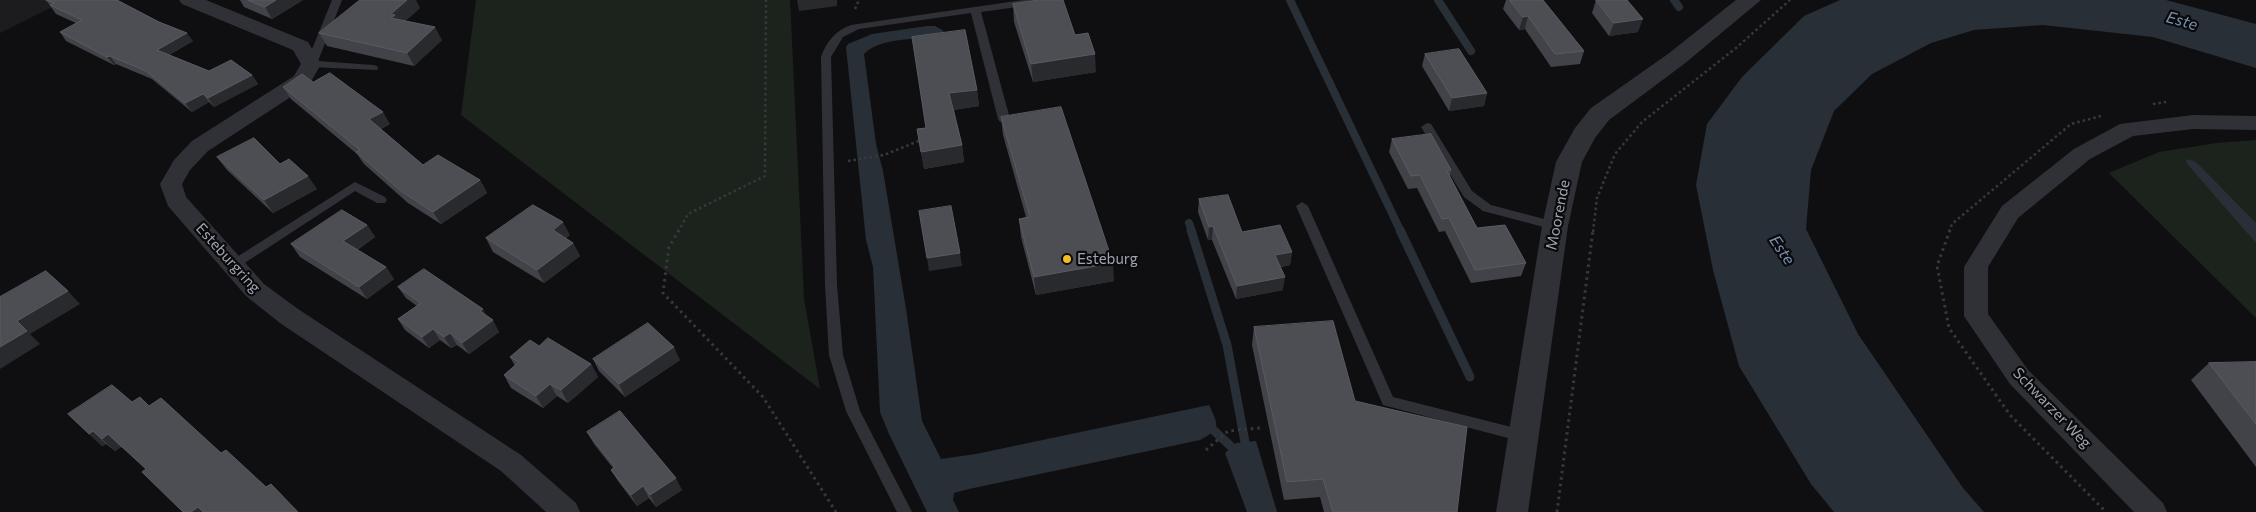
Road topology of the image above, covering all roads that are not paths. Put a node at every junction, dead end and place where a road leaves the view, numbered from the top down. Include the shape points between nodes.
1 (189, 0) edge
2 (337, 0) edge
3 (1032, 0) edge
4 (1750, 0) edge
5 (976, 11) junction
6 (311, 64) junction
7 (373, 68) dead end
8 (1004, 119) edge
9 (2256, 123) edge
10 (1427, 127) dead end
11 (381, 200) dead end
12 (1302, 206) dead end
13 (1555, 226) junction
14 (233, 265) junction
15 (1523, 436) junction
16 (566, 512) edge
17 (905, 512) edge
18 (1512, 512) edge
19 (2153, 512) edge

1 - 6 street via 301,46
2 - 6 lane
3 - 5 lane
4 - 13 street, Moorende via 1600,114 1584,134 1569,162
5 - 8 lane
5 - 17 lane via 845,30 832,41 826,57 831,285 836,355 853,411
6 - 7 lane
6 - 14 street, Esteburgring via 302,80 200,146 182,165 171,184 176,200
9 - 19 street, Schwarzer Weg via 2193,122 2128,129 2082,154 2010,212 1976,267 1976,316 2019,377
10 - 13 lane via 1468,194 1476,201 1486,208
11 - 14 lane via 355,186
12 - 15 lane via 1388,401
13 - 15 street, Moorende
14 - 16 street, Esteburgring via 255,290 289,316 511,463
15 - 18 street, Moorende

